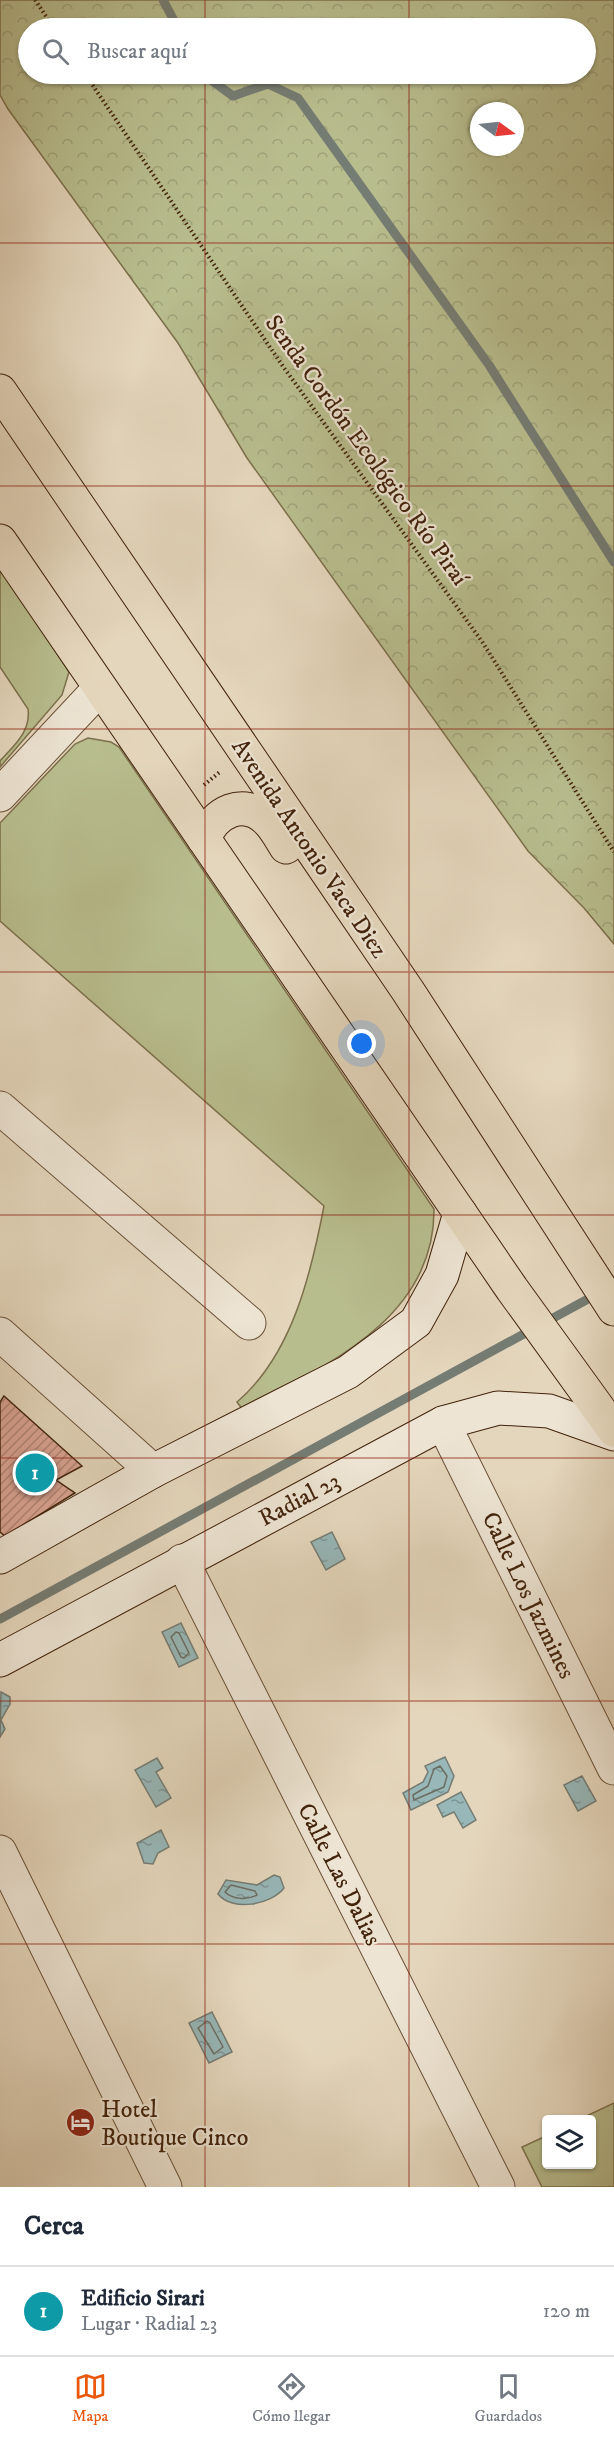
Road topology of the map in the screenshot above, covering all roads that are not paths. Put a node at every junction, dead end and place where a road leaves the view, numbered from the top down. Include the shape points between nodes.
1 (0, 391) edge
2 (0, 541) edge
3 (100, 688) junction
4 (0, 795) edge
5 (204, 839) junction
6 (408, 991) junction
7 (0, 1108) edge
8 (460, 1213) junction
9 (614, 1310) edge
10 (249, 1323) dead end
11 (0, 1334) edge
12 (443, 1423) junction
13 (614, 1432) edge
14 (153, 1471) junction
15 (0, 1557) edge
16 (182, 1562) junction
17 (0, 1660) edge
18 (614, 1768) edge
19 (0, 1852) edge
20 (165, 2187) edge
21 (498, 2187) edge

1 - 6 highway, Avenida Antonio Vaca Diez
2 - 3 highway
3 - 4 street
3 - 5 highway
5 - 6 highway via 212,823 228,810 252,810 266,818 354,946
5 - 8 highway
6 - 9 highway, Avenida Antonio Vaca Diez
7 - 10 street
8 - 13 highway
8 - 14 street via 442,1275 416,1322 348,1372
11 - 14 street
12 - 13 street, Radial 23 via 498,1408 549,1411
12 - 16 street, Radial 23
12 - 18 street, Calle Los Jazmines
14 - 15 street
16 - 17 street, Radial 23
16 - 21 street, Calle Las Dalias
19 - 20 street

